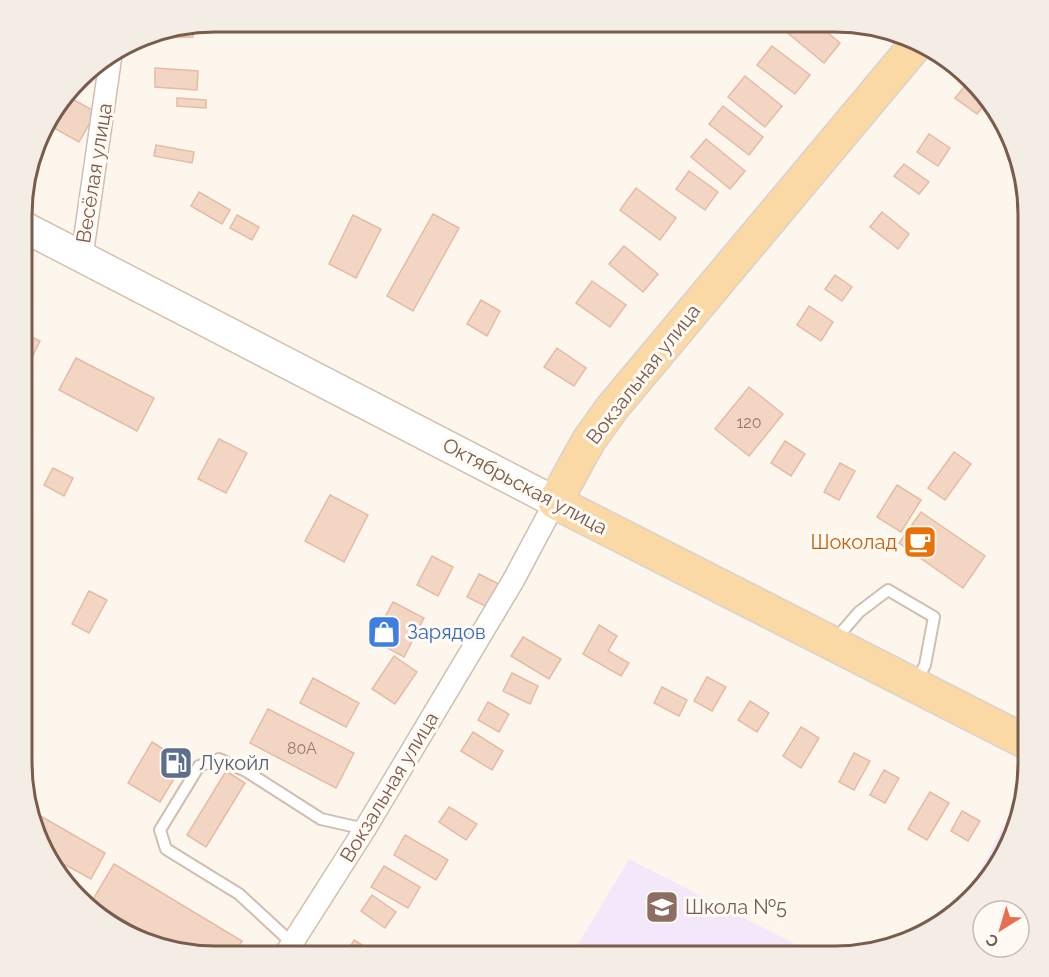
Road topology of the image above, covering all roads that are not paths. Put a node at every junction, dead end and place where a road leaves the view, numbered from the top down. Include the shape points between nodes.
1 (913, 49) edge
2 (110, 65) edge
3 (32, 231) edge
4 (82, 256) junction
5 (555, 502) junction
6 (832, 644) junction
7 (915, 685) junction
8 (1018, 738) edge
9 (365, 829) junction
10 (284, 946) edge
11 (291, 946) edge

1 - 5 main road, Вокзальная улица via 612,408 589,440
2 - 4 street, Весёлая улица
3 - 4 main road, Октябрьская улица
4 - 5 main road, Октябрьская улица
5 - 6 main road, Октябрьская улица
5 - 9 street, Вокзальная улица via 513,581
6 - 7 main road, Октябрьская улица
6 - 7 lane via 858,612 888,590 934,616 925,665
7 - 8 main road, Октябрьская улица
9 - 10 lane via 321,819 246,771 219,759 199,766 160,831 166,849 239,894
9 - 11 street, Вокзальная улица

